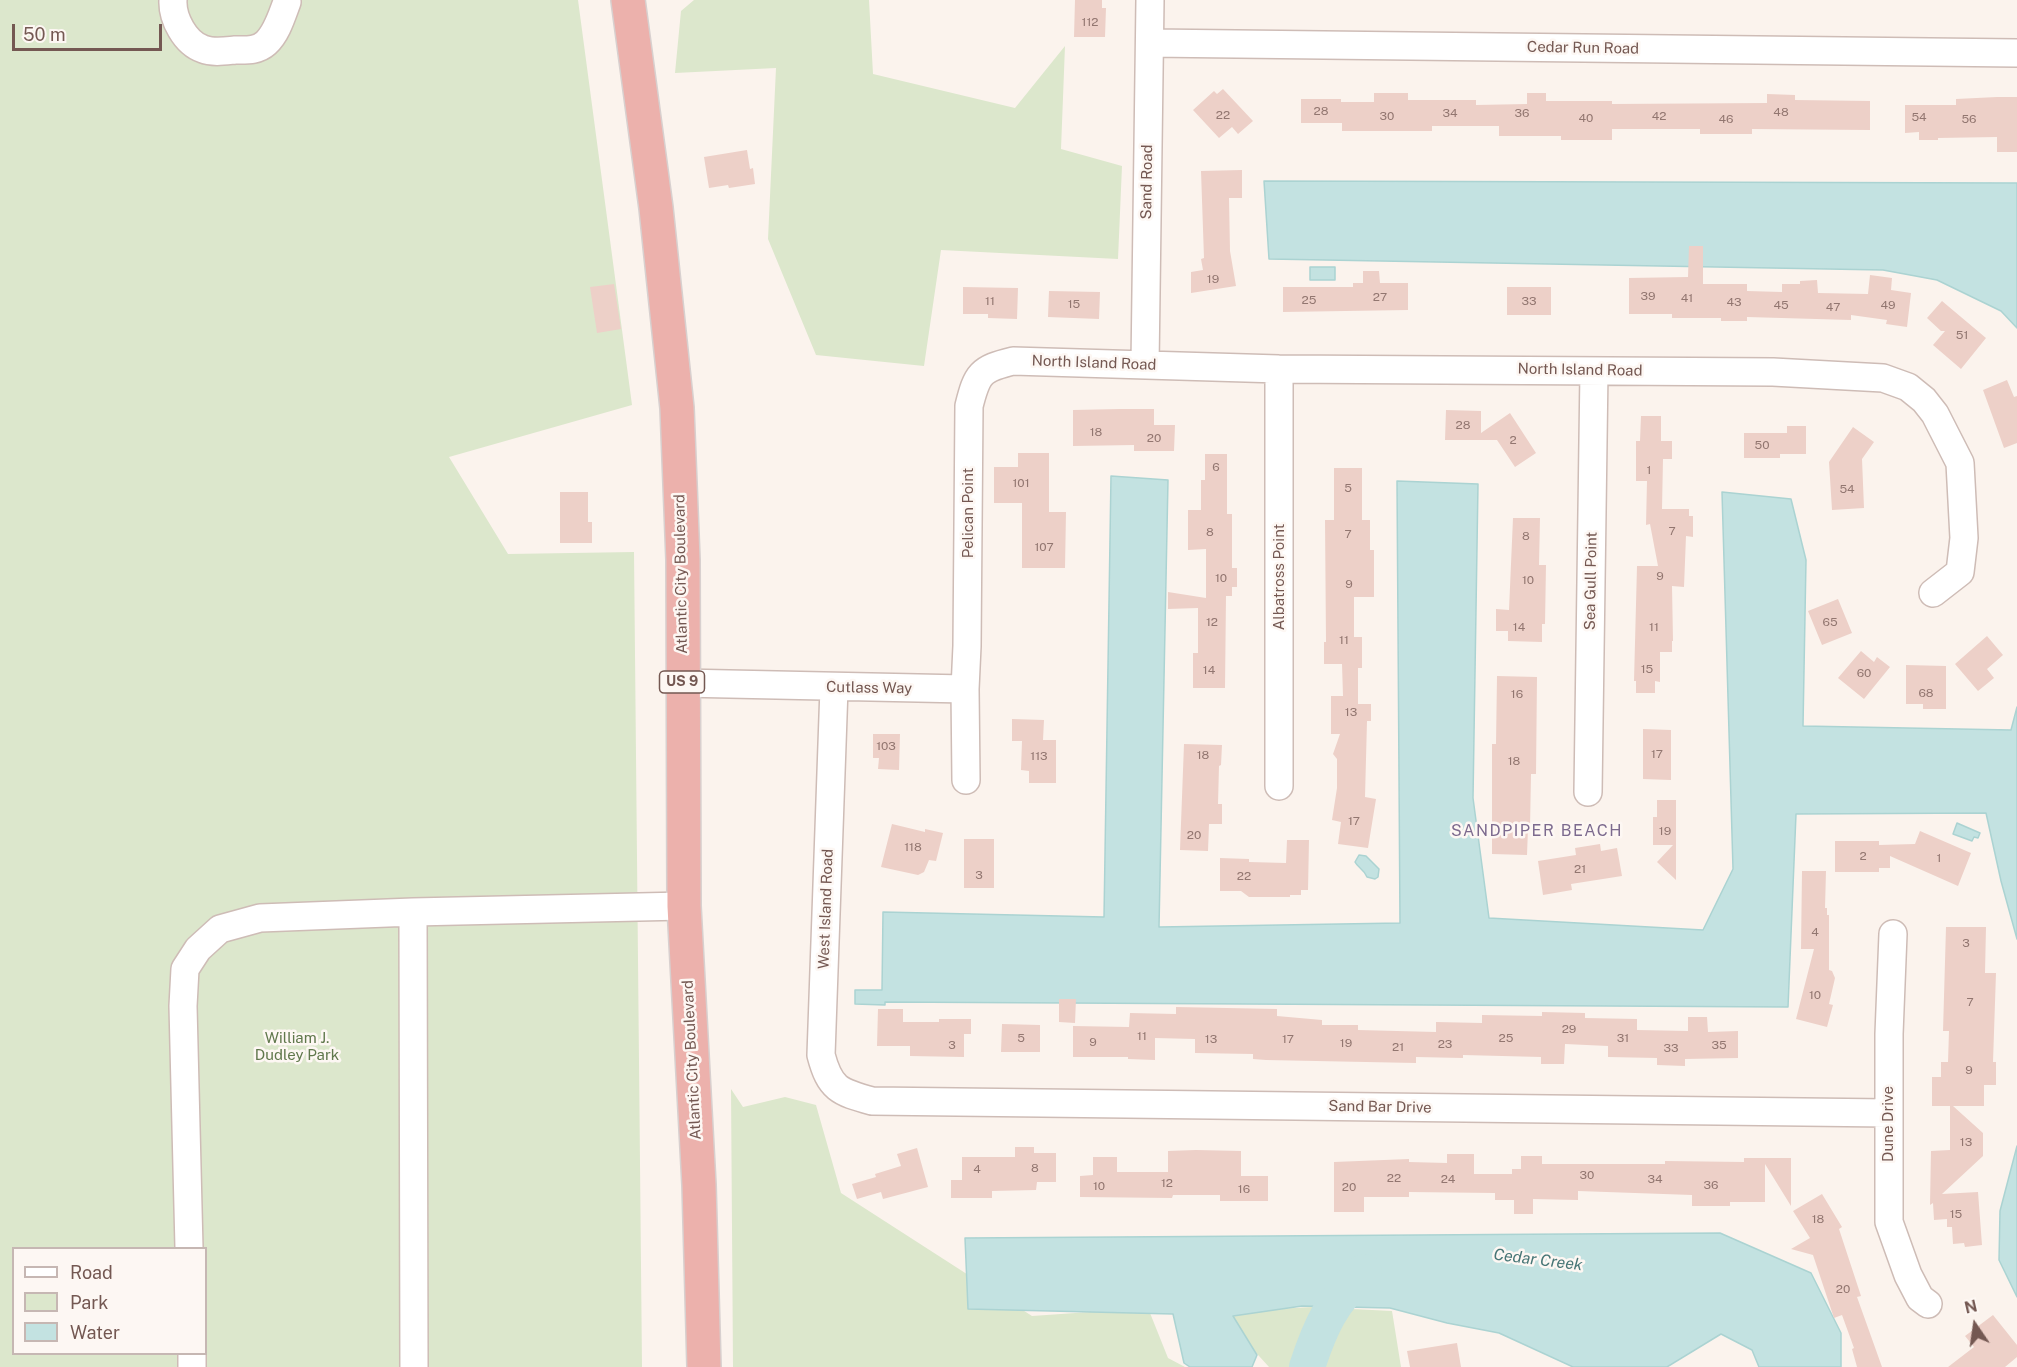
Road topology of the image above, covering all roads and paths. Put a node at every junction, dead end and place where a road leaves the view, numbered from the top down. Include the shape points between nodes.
1 (173, 0) edge
2 (628, 0) edge
3 (1150, 0) edge
4 (287, 1) edge
5 (1150, 43) junction
6 (2017, 53) edge
7 (1013, 361) joint
8 (1145, 365) junction
9 (1279, 369) junction
10 (1594, 371) junction
11 (1932, 593) dead end
12 (682, 683) junction
13 (834, 688) junction
14 (965, 689) junction
15 (966, 780) dead end
16 (1279, 786) dead end
17 (1587, 792) dead end
18 (684, 906) junction
19 (413, 912) junction
20 (1893, 934) dead end
21 (872, 1101) joint
22 (1888, 1113) junction
23 (189, 1247) edge
24 (1928, 1304) dead end
25 (414, 1367) edge
26 (704, 1367) edge

1 - 4 street via 176,19 184,33 194,44 216,51 253,50 265,45 273,36
2 - 12 highway, Atlantic City Boulevard / US 9 via 677,408 683,560
3 - 5 street, Sand Road
5 - 6 street, Cedar Run Road
5 - 8 street, Sand Road
7 - 8 street, North Island Road
7 - 14 street, Pelican Point via 992,366 976,380 969,406
8 - 9 street, North Island Road
9 - 10 street, North Island Road
9 - 16 street, Albatross Point
10 - 11 street, North Island Road via 1773,372 1883,378 1908,387 1935,414 1960,463 1964,538 1960,572
10 - 17 street, Sea Gull Point
12 - 13 street, Cutlass Way
12 - 18 highway, Atlantic City Boulevard / US 9
13 - 14 street, Cutlass Way
13 - 21 street, West Island Road via 821,1055 826,1075 834,1086
14 - 15 street
18 - 19 street
18 - 26 highway, Atlantic City Boulevard / US 9
19 - 23 street via 260,918 220,929 198,949 185,969 183,1006
19 - 25 street
20 - 22 street, Dune Drive
21 - 22 street, Sand Bar Drive
22 - 24 street, Dune Drive via 1889,1222 1908,1275 1920,1298

